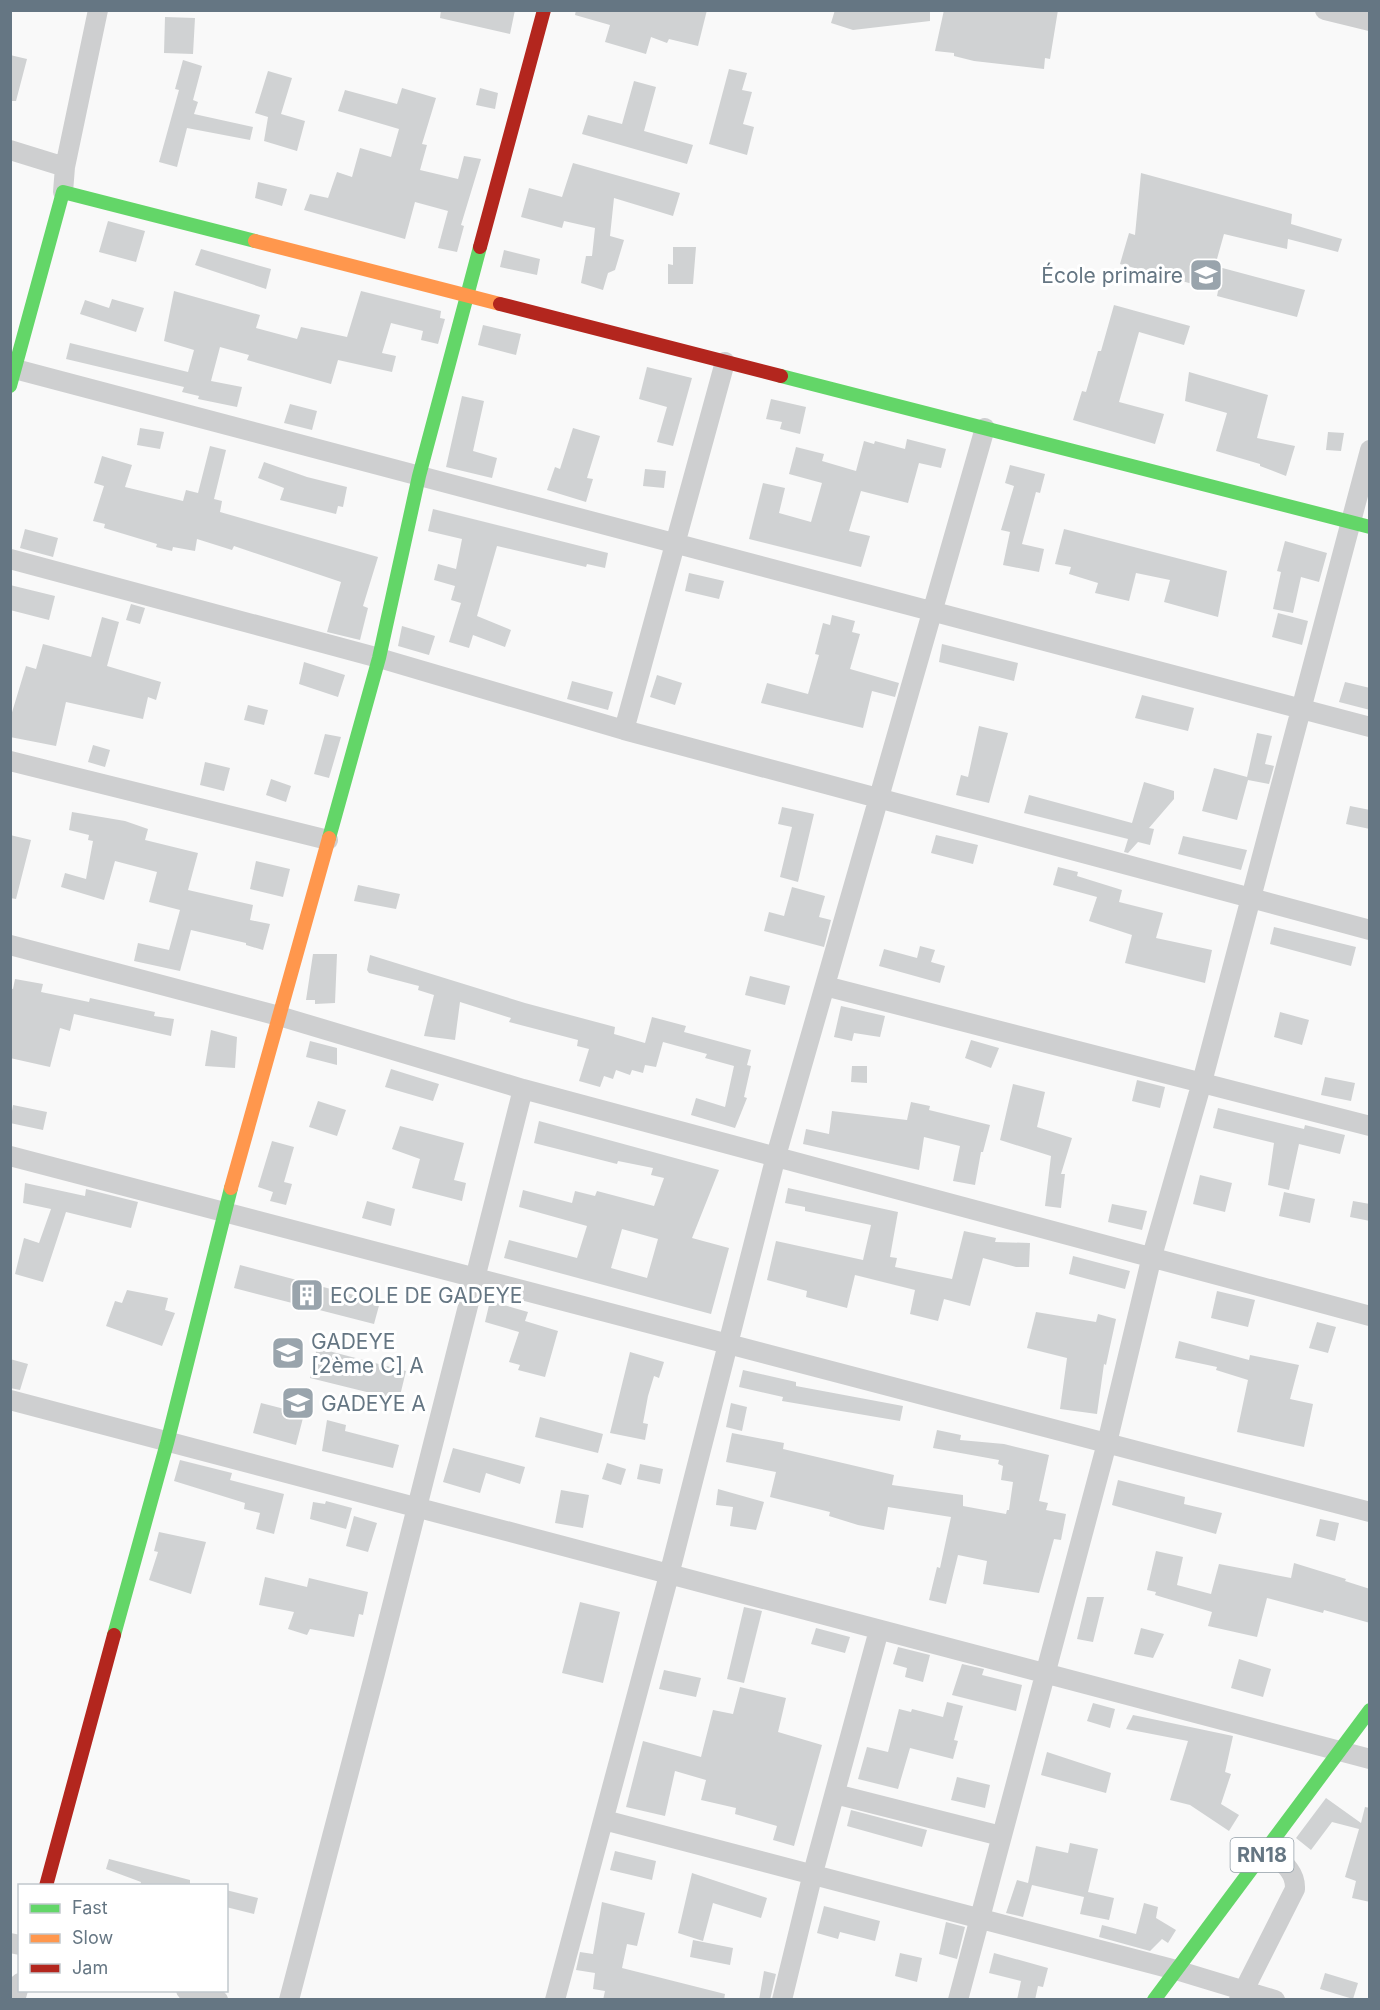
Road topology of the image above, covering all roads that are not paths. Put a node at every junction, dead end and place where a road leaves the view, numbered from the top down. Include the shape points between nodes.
1 (98, 10) edge
2 (544, 10) edge
3 (1325, 10) edge
4 (1370, 21) edge
5 (10, 150) edge
6 (65, 167) junction
7 (63, 192) junction
8 (467, 296) junction
9 (725, 362) junction
10 (13, 377) edge
11 (985, 428) junction
12 (1370, 450) edge
13 (420, 476) junction
14 (1360, 525) edge
15 (675, 544) junction
16 (10, 559) edge
17 (932, 612) junction
18 (379, 658) junction
19 (1301, 709) junction
20 (1370, 727) edge
21 (624, 730) junction
22 (10, 761) edge
23 (879, 798) junction
24 (328, 840) junction
25 (1251, 898) junction
26 (1370, 930) edge
27 (10, 945) edge
28 (825, 986) junction
29 (279, 1016) junction
30 (1202, 1083) junction
31 (523, 1089) junction
32 (1370, 1126) edge
33 (10, 1156) edge
34 (776, 1156) junction
35 (225, 1211) junction
36 (1152, 1256) junction
37 (475, 1277) junction
38 (1370, 1316) edge
39 (729, 1344) junction
40 (10, 1400) edge
41 (167, 1443) junction
42 (1107, 1443) junction
43 (417, 1508) junction
44 (1370, 1512) edge
45 (669, 1575) junction
46 (879, 1630) junction
47 (1046, 1673) junction
48 (1370, 1710) edge
49 (1338, 1751) junction
50 (1370, 1759) edge
51 (835, 1794) junction
52 (604, 1820) junction
53 (1001, 1836) junction
54 (1267, 1849) junction
55 (813, 1874) junction
56 (47, 1884) edge
57 (981, 1919) junction
58 (1176, 1970) junction
59 (192, 1992) edge
60 (1241, 1995) edge
61 (218, 2000) edge
62 (289, 2000) edge
63 (555, 2000) edge
64 (782, 2000) edge
65 (958, 2000) edge
66 (1154, 2000) edge
67 (1275, 2000) edge

1 - 6 street
2 - 8 street
3 - 4 street
5 - 6 street
6 - 7 street
7 - 8 street
7 - 10 street
8 - 9 street
8 - 13 street
9 - 11 street
9 - 15 street
10 - 13 street
11 - 14 street
11 - 17 street
12 - 14 street
13 - 15 street
13 - 18 street
14 - 19 street
15 - 17 street
15 - 21 street
16 - 18 street
17 - 19 street
17 - 23 street
18 - 21 street
18 - 24 street
19 - 20 street
19 - 25 street
21 - 23 street
22 - 24 street
23 - 25 street
23 - 28 street
24 - 29 street
25 - 26 street
25 - 30 street
27 - 29 street
28 - 30 street
28 - 34 street
29 - 31 street
29 - 35 street
30 - 32 street
30 - 36 street
31 - 34 street
31 - 37 street
33 - 35 street
34 - 36 street
34 - 39 street
35 - 37 street
35 - 41 street
36 - 38 street
36 - 42 street
37 - 39 street
37 - 43 street
39 - 42 street
39 - 45 street
40 - 41 street
41 - 43 street
41 - 56 street
42 - 44 street
42 - 47 street
43 - 45 street
43 - 62 street
45 - 46 street
45 - 52 street
46 - 47 street
46 - 51 street
47 - 49 street
47 - 53 street
48 - 49 street, RN18
49 - 50 street
49 - 54 street, RN18
51 - 53 street
51 - 55 street
52 - 55 street
52 - 63 street
53 - 57 street
54 - 58 street, RN18
54 - 60 street via 1292,1872 1295,1889
55 - 57 street
55 - 64 street
57 - 58 street
57 - 65 street
58 - 60 street
58 - 66 street, RN18
59 - 61 street
60 - 67 street

